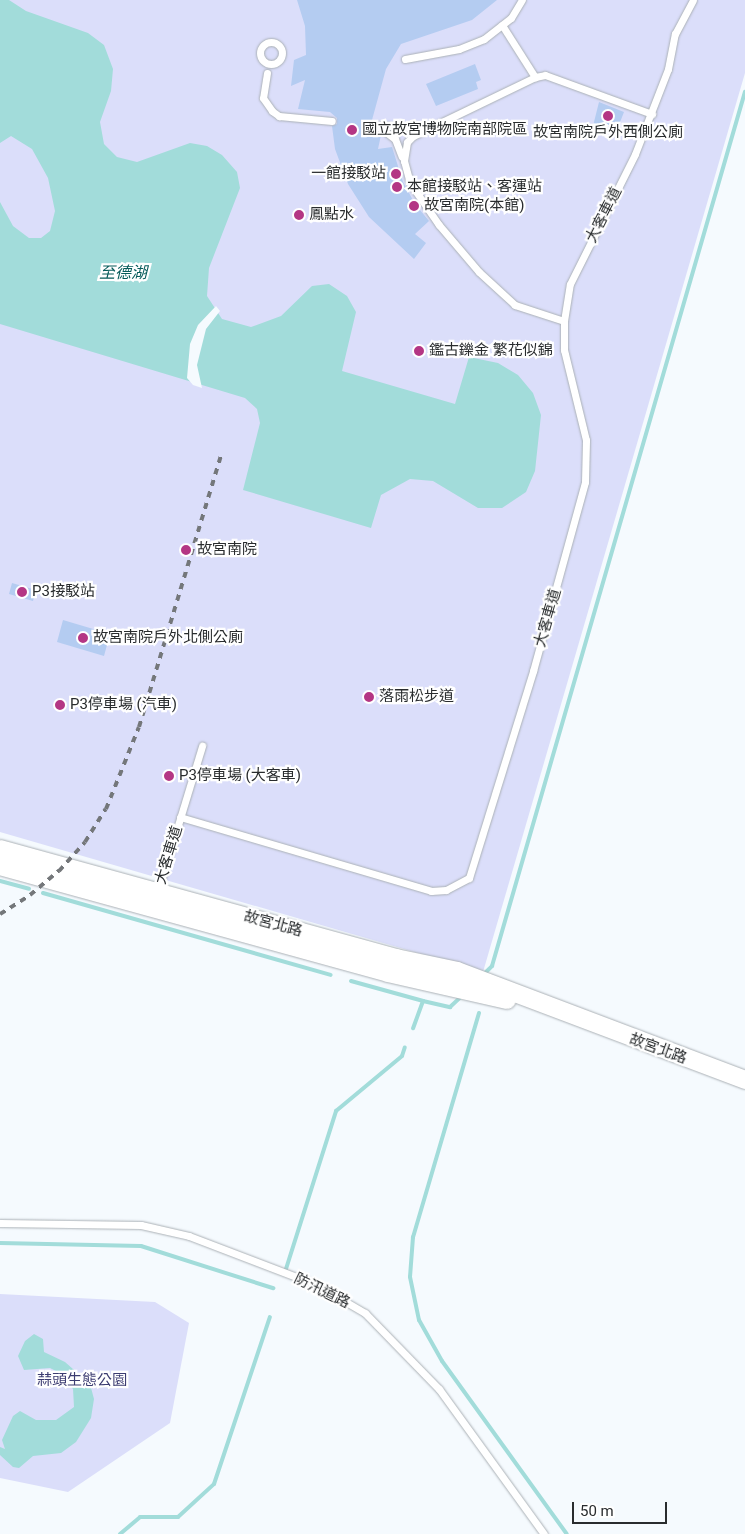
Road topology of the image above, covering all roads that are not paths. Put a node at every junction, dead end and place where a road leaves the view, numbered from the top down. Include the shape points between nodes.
1 (522, 0) edge
2 (693, 0) edge
3 (502, 25) junction
4 (405, 59) dead end
5 (265, 63) junction
6 (274, 65) junction
7 (267, 73) junction
8 (535, 77) junction
9 (652, 114) junction
10 (332, 121) dead end
11 (432, 128) junction
12 (404, 161) junction
13 (564, 321) junction
14 (202, 746) dead end
15 (180, 817) junction
16 (0, 849) edge
17 (0, 866) edge
18 (157, 892) junction
19 (544, 1006) junction
20 (745, 1080) edge
21 (0, 1223) edge
22 (544, 1534) edge

1 - 3 lane via 511,18
2 - 9 lane, 大客車道 via 675,34 668,69
3 - 4 lane via 484,39 459,49
3 - 8 lane
5 - 6 lane
5 - 6 lane via 260,51 265,44 274,42 281,47 283,56
5 - 7 lane
6 - 7 lane
7 - 10 lane via 263,98 272,112 279,116
8 - 9 lane via 556,76
8 - 11 lane
9 - 13 lane, 大客車道 via 578,264 570,284
11 - 12 lane via 407,142
11 - 12 lane via 373,125 395,139
12 - 13 lane via 417,194 479,272 515,305
13 - 15 lane, 大客車道 via 567,372 586,440 585,482 530,680 469,878 446,890 432,891
14 - 15 lane
15 - 18 lane, 大客車道
16 - 18 street, 故宮北路
17 - 19 street, 故宮北路 via 451,990
18 - 19 street, 故宮北路 via 457,971
19 - 20 street, 故宮北路
21 - 22 lane, 防汛道路 via 141,1225 189,1236 317,1285 366,1313 439,1389

